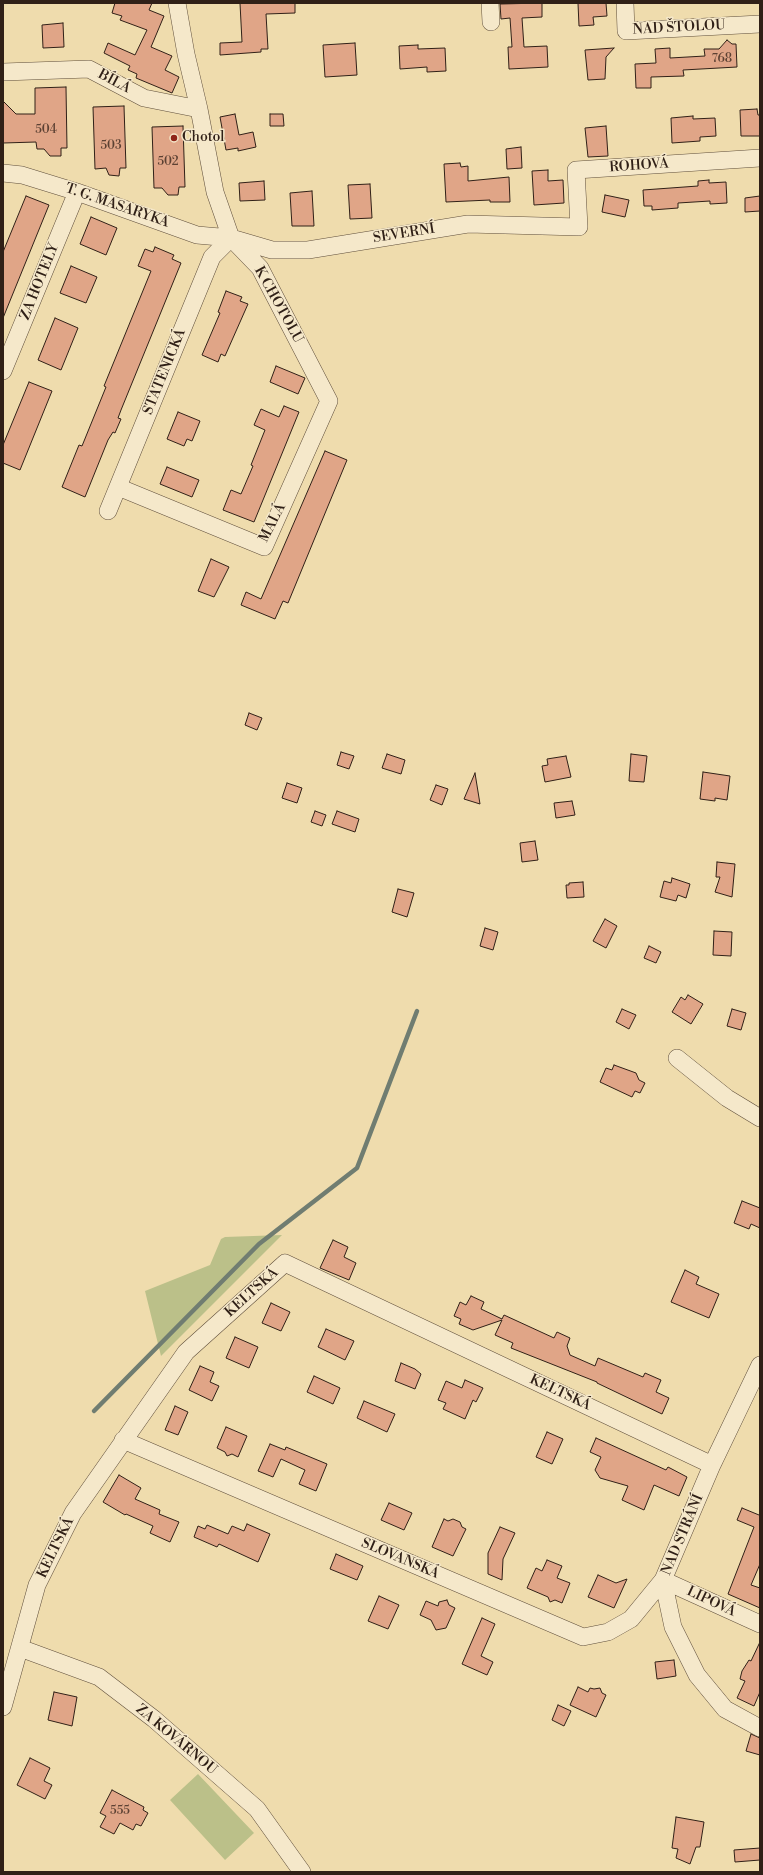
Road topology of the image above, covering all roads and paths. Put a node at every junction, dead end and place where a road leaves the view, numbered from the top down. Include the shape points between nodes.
1 (177, 3) edge
2 (490, 3) edge
3 (625, 3) edge
4 (491, 22) dead end
5 (760, 24) edge
6 (3, 72) edge
7 (199, 109) junction
8 (760, 158) edge
9 (3, 173) edge
10 (77, 192) junction
11 (579, 227) joint
12 (231, 238) junction
13 (3, 371) edge
14 (329, 401) joint
15 (118, 487) junction
16 (108, 511) dead end
17 (677, 1058) dead end
18 (760, 1118) edge
19 (760, 1365) edge
20 (123, 1440) junction
21 (712, 1465) junction
22 (663, 1580) junction
23 (760, 1624) edge
24 (20, 1648) junction
25 (3, 1707) edge
26 (760, 1728) edge
27 (302, 1872) edge

1 - 7 street, K CHOTOLU
2 - 4 street
3 - 5 street, NAD ŠTOLOU via 626,31
6 - 7 street, BÍLÁ via 89,69 144,98
7 - 12 street, K CHOTOLU via 215,192
8 - 11 street, ROHOVÁ via 576,170
9 - 10 street, T. G. MASARYKA via 22,175
10 - 12 street, T. G. MASARYKA via 198,235
10 - 13 street, ZA HOTELY
11 - 12 street, SEVERNÍ via 468,224 308,250 272,250
12 - 14 street, K CHOTOLU via 260,268
12 - 15 street, STATENICKÁ via 212,257
14 - 15 street, MALÁ via 264,547
15 - 16 street, STATENICKÁ
17 - 18 street via 727,1098
19 - 21 street, NAD STRÁNÍ
20 - 21 street, KELTSKÁ via 186,1352 285,1264
20 - 22 street, SLOVANSKÁ via 582,1637 608,1632 631,1619
20 - 24 street, KELTSKÁ via 69,1520 37,1585
21 - 22 street, NAD STRÁNÍ
22 - 23 street, LIPOVÁ
22 - 26 street, NAD STRÁNÍ via 673,1628 696,1675 725,1709
24 - 25 street, KELTSKÁ
24 - 27 street, ZA KOVÁRNOU via 99,1678 154,1719 257,1809

